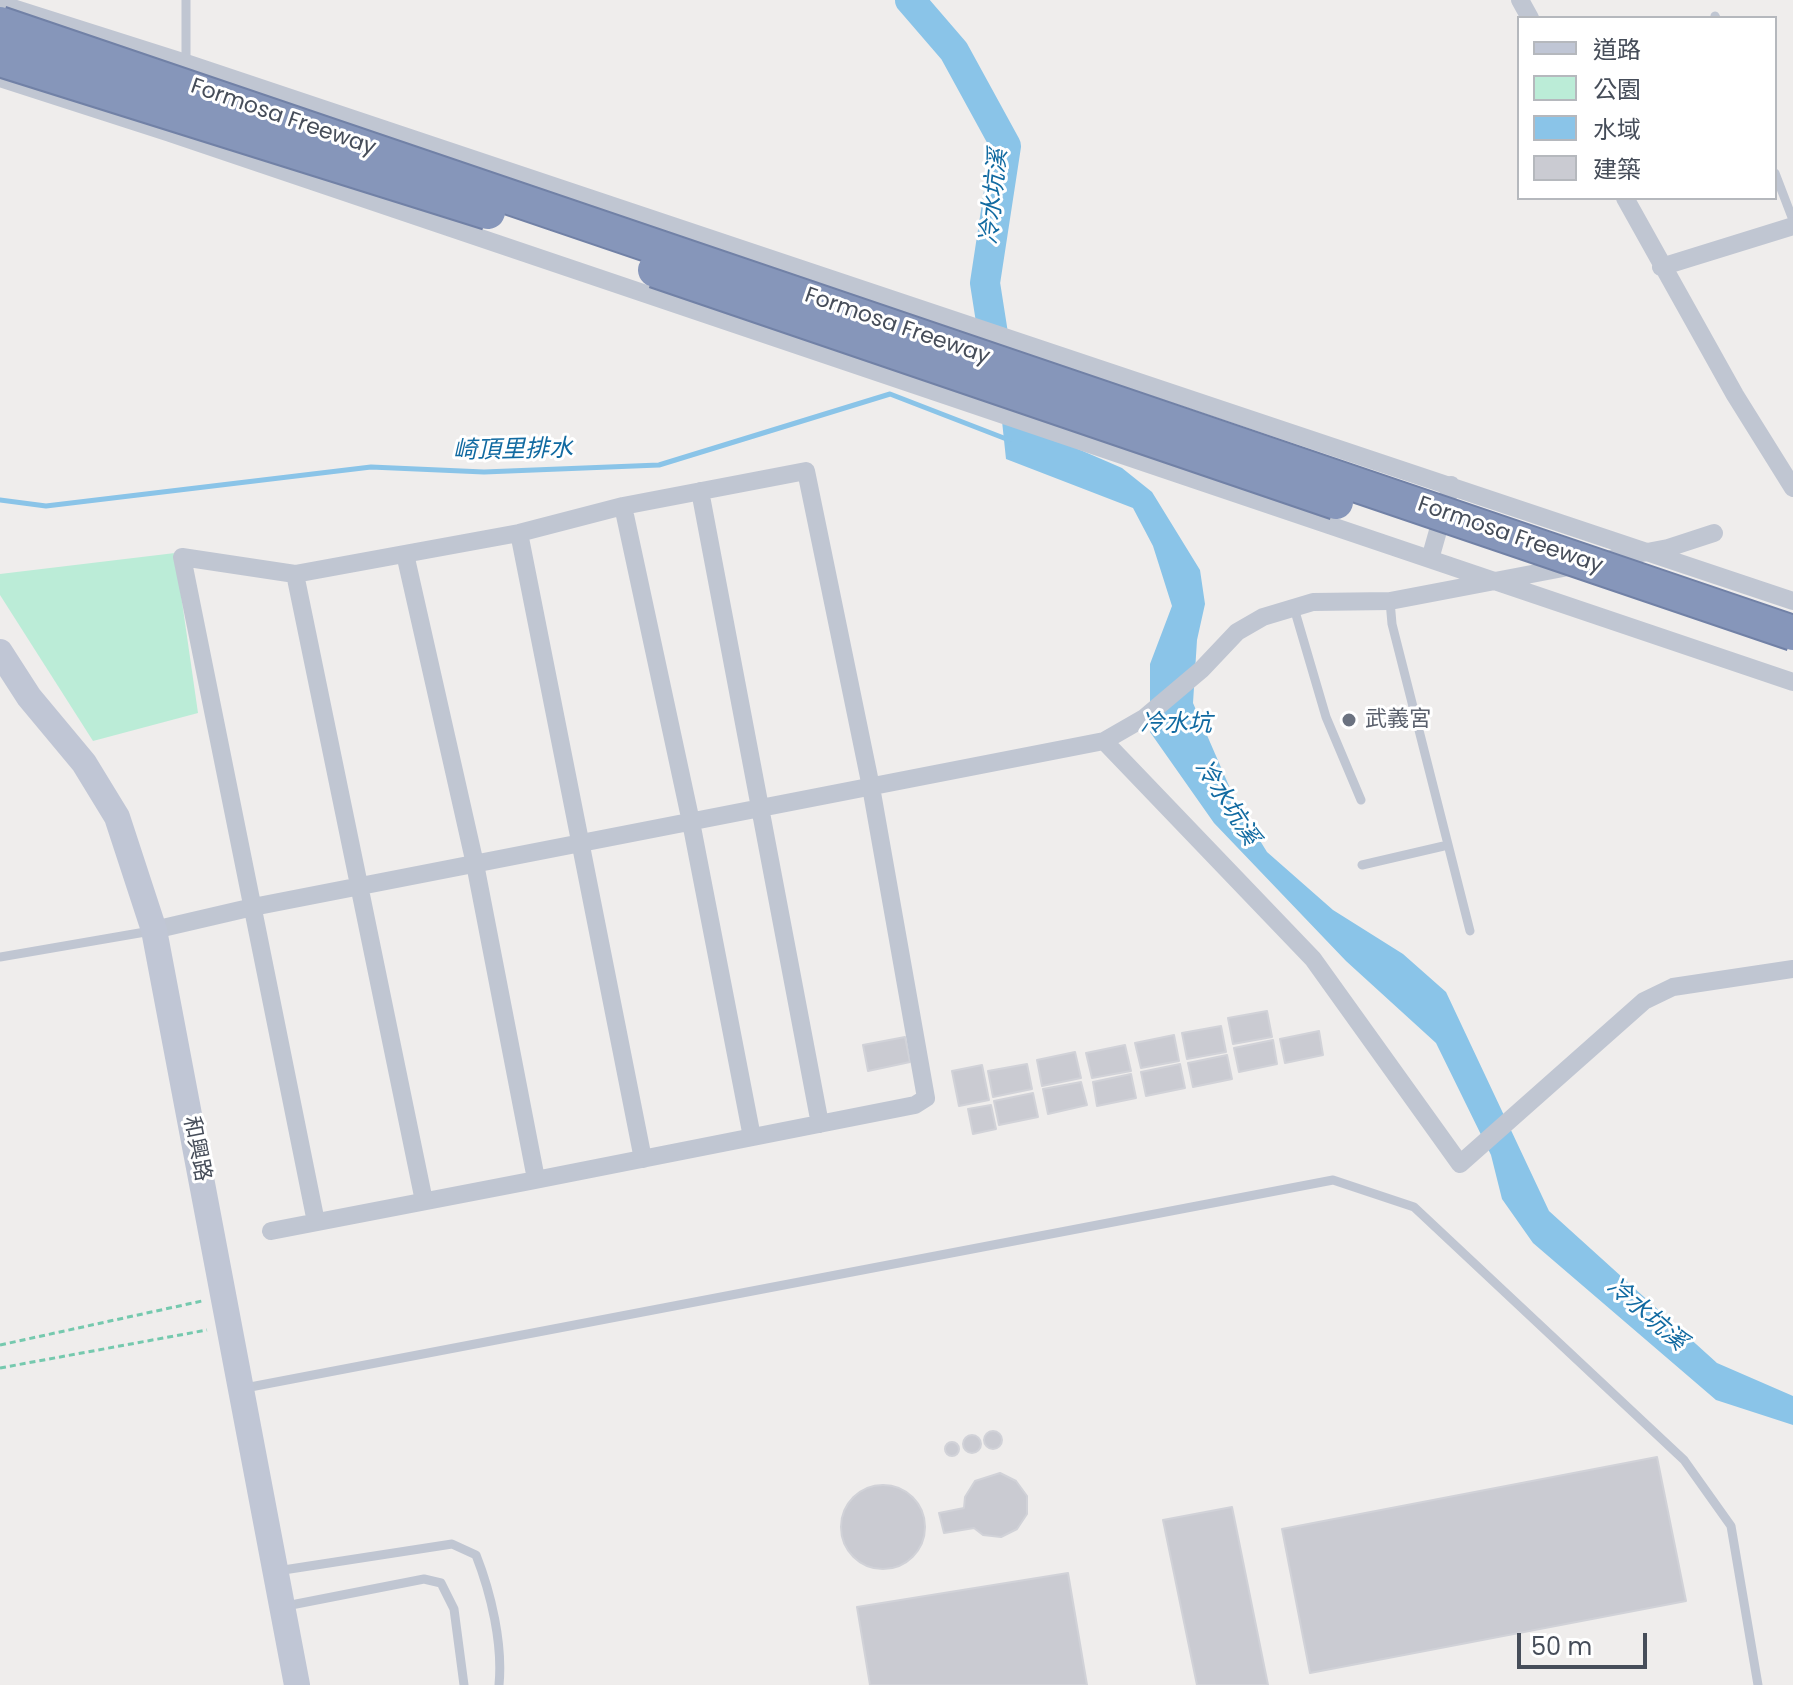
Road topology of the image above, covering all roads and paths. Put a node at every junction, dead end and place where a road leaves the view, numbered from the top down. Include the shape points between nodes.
1 (186, 0) edge
2 (0, 4) edge
3 (0, 24) edge
4 (0, 59) edge
5 (186, 63) junction
6 (0, 78) edge
7 (170, 133) junction
8 (1777, 179) edge
9 (1626, 200) edge
10 (1793, 223) edge
11 (740, 248) junction
12 (1661, 267) junction
13 (722, 319) junction
14 (1089, 364) junction
15 (1069, 437) junction
16 (1451, 485) junction
17 (1793, 488) edge
18 (700, 491) junction
19 (623, 506) junction
20 (519, 533) junction
21 (1714, 533) dead end
22 (1651, 551) junction
23 (405, 554) junction
24 (1430, 559) junction
25 (295, 574) junction
26 (1492, 580) junction
27 (1390, 601) junction
28 (1793, 601) edge
29 (1294, 608) junction
30 (1793, 633) edge
31 (0, 652) edge
32 (1793, 656) edge
33 (1793, 682) edge
34 (1104, 741) junction
35 (871, 787) junction
36 (1361, 800) dead end
37 (762, 809) junction
38 (691, 822) junction
39 (578, 844) junction
40 (1448, 845) junction
41 (475, 864) junction
42 (1362, 865) dead end
43 (361, 887) junction
44 (253, 907) junction
45 (154, 930) junction
46 (1470, 931) dead end
47 (0, 957) edge
48 (1793, 969) edge
49 (820, 1124) junction
50 (752, 1137) junction
51 (643, 1159) junction
52 (536, 1179) junction
53 (424, 1201) junction
54 (316, 1222) junction
55 (271, 1231) dead end
56 (206, 1301) dead end
57 (211, 1329) dead end
58 (0, 1345) edge
59 (0, 1368) edge
60 (241, 1389) junction
61 (276, 1571) junction
62 (283, 1607) junction
63 (297, 1685) edge
64 (464, 1685) edge
65 (499, 1685) edge
66 (1758, 1685) edge

1 - 5 lane
2 - 5 street
3 - 30 highway, Formosa Freeway, bridge
4 - 32 highway, Formosa Freeway, bridge via 504,217 973,381
5 - 7 street
5 - 11 street
6 - 7 street
7 - 13 street
8 - 10 lane
9 - 12 street
10 - 12 street
11 - 13 street
11 - 14 street
12 - 17 street
13 - 15 street
14 - 15 street
14 - 16 street
15 - 24 street
16 - 22 street
16 - 24 street
18 - 19 street
18 - 35 street via 806,471
18 - 37 street
19 - 20 street
19 - 38 street
20 - 23 street
20 - 39 street
21 - 22 street
22 - 26 street
22 - 28 street
23 - 25 street
23 - 41 street
24 - 26 street
25 - 43 street
25 - 44 street via 182,557
26 - 27 street
26 - 33 street
27 - 29 street via 1313,602
27 - 40 lane
29 - 34 street via 1237,632 1144,718
29 - 36 lane via 1326,717
31 - 45 street, 和興路 via 29,697 84,763 117,817
34 - 35 street
34 - 48 street via 1313,959 1460,1164 1644,1001 1673,987
35 - 37 street
35 - 49 street via 926,1098 915,1105
37 - 38 street
37 - 49 street
38 - 39 street
38 - 50 street
39 - 41 street
39 - 51 street
40 - 42 lane
40 - 46 lane
41 - 43 street
41 - 52 street
43 - 44 street
43 - 53 street
44 - 45 street
44 - 54 street
45 - 47 lane
45 - 60 street, 和興路
49 - 50 street
50 - 51 street
51 - 52 street
52 - 53 street
53 - 54 street
54 - 55 street
56 - 58 path
57 - 59 path
60 - 61 street, 和興路
60 - 66 lane via 1333,1180 1414,1207 1684,1460 1731,1526
61 - 62 street, 和興路
61 - 65 lane via 452,1544 476,1555 485,1577
62 - 63 street, 和興路
62 - 64 lane via 424,1579 441,1583 454,1609

